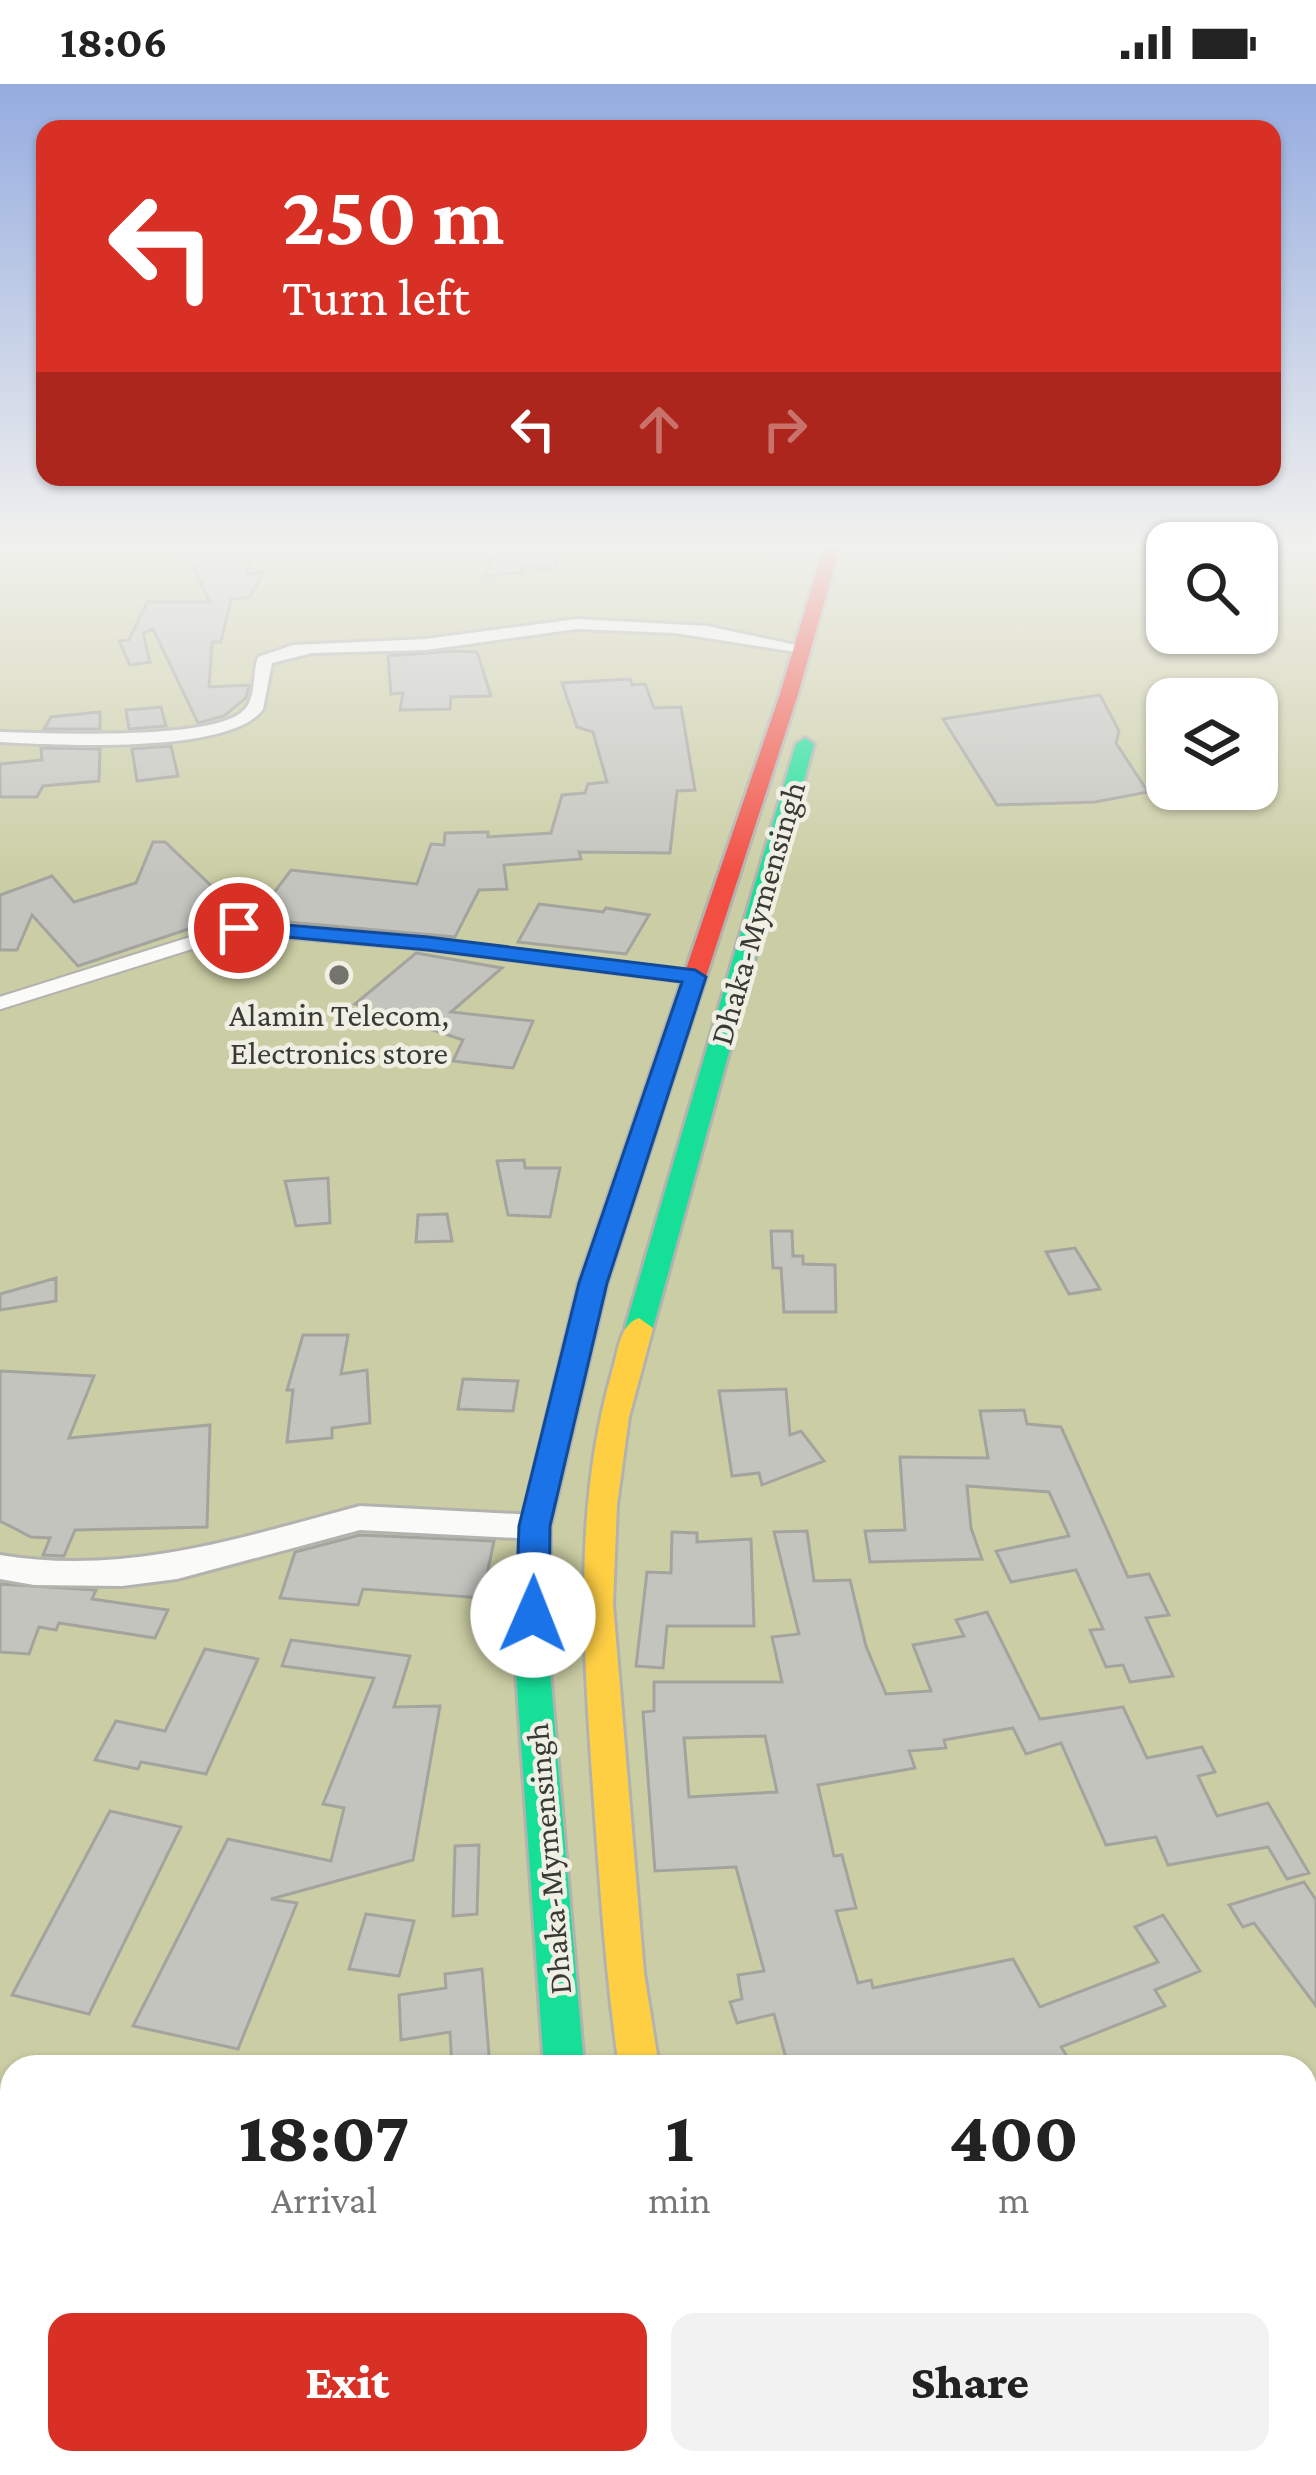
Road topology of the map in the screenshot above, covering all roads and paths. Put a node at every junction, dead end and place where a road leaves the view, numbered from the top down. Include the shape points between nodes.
1 (278, 655) edge
2 (800, 655) edge
3 (816, 707) dead end
4 (0, 737) edge
5 (695, 977) junction
6 (0, 1004) edge
7 (535, 1526) junction
8 (0, 1567) edge
9 (563, 2055) edge
10 (637, 2055) edge

1 - 4 street via 264,661 251,714 231,725 150,736
2 - 5 highway, Dhaka-Mymensingh
3 - 10 highway, Dhaka-Mymensingh via 614,1417 602,1505 597,1604
5 - 6 lane via 239,928
5 - 7 highway, Dhaka-Mymensingh via 593,1283
7 - 8 street via 360,1518 177,1567 78,1574
7 - 9 highway, Dhaka-Mymensingh via 532,1659

